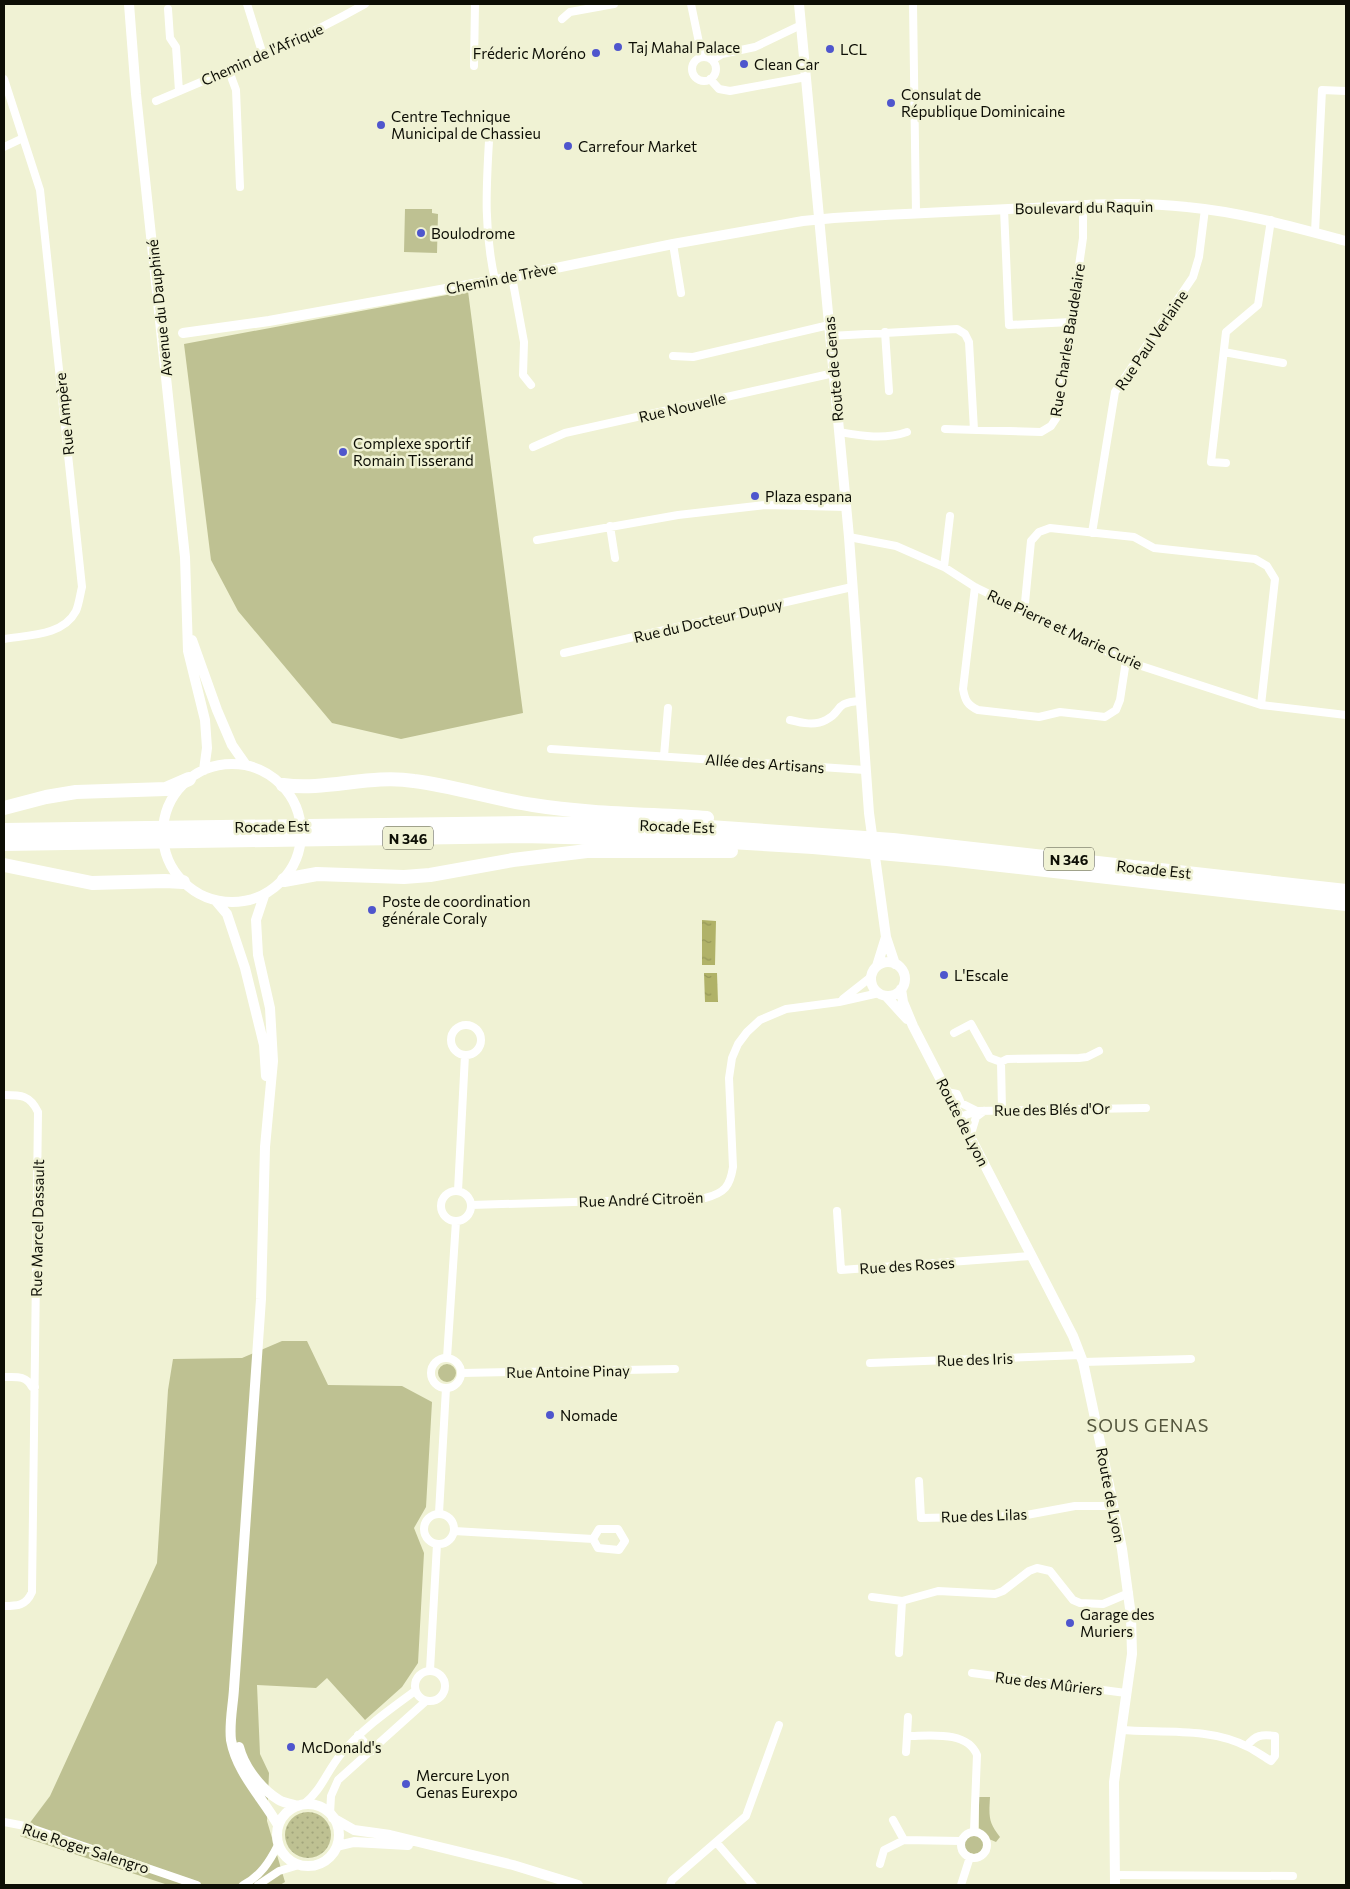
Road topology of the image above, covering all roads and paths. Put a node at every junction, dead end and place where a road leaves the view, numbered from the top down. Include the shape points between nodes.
1 (129, 4) edge
2 (247, 4) edge
3 (365, 4) edge
4 (475, 4) edge
5 (614, 4) edge
6 (691, 4) edge
7 (799, 4) edge
8 (913, 4) edge
9 (168, 9) dead end
10 (562, 19) dead end
11 (801, 25) junction
12 (263, 55) junction
13 (702, 57) junction
14 (712, 60) junction
15 (474, 66) dead end
16 (229, 71) junction
17 (806, 78) junction
18 (4, 79) edge
19 (710, 79) junction
20 (180, 91) junction
21 (1346, 91) edge
22 (156, 100) dead end
23 (23, 138) junction
24 (489, 141) dead end
25 (4, 147) edge
26 (240, 187) dead end
27 (1083, 205) junction
28 (1004, 209) junction
29 (1205, 209) junction
30 (916, 214) junction
31 (819, 220) junction
32 (1271, 220) junction
33 (1315, 232) junction
34 (1346, 241) edge
35 (673, 244) junction
36 (512, 277) junction
37 (495, 280) junction
38 (681, 293) dead end
39 (1071, 322) junction
40 (830, 330) junction
41 (885, 332) junction
42 (183, 333) dead end
43 (1224, 352) junction
44 (673, 356) dead end
45 (1284, 363) dead end
46 (834, 373) junction
47 (531, 385) dead end
48 (889, 390) dead end
49 (945, 429) dead end
50 (974, 430) junction
51 (839, 432) junction
52 (907, 432) dead end
53 (533, 447) dead end
54 (1226, 464) dead end
55 (846, 507) junction
56 (950, 516) dead end
57 (610, 526) junction
58 (1092, 533) junction
59 (849, 538) junction
60 (537, 540) dead end
61 (615, 558) dead end
62 (944, 567) junction
63 (852, 587) junction
64 (975, 587) junction
65 (187, 612) junction
66 (1024, 613) junction
67 (4, 639) edge
68 (564, 652) dead end
69 (1126, 661) junction
70 (860, 701) junction
71 (1262, 705) junction
72 (668, 708) dead end
73 (1346, 715) edge
74 (790, 720) dead end
75 (551, 749) dead end
76 (664, 756) junction
77 (246, 765) junction
78 (204, 770) junction
79 (866, 770) junction
80 (189, 779) junction
81 (283, 785) junction
82 (4, 808) edge
83 (4, 830) edge
84 (791, 832) junction
85 (4, 844) edge
86 (813, 847) junction
87 (4, 865) edge
88 (284, 880) junction
89 (183, 882) junction
90 (1346, 890) edge
91 (264, 896) junction
92 (216, 901) junction
93 (1346, 904) edge
94 (886, 937) junction
95 (895, 964) junction
96 (877, 966) junction
97 (871, 978) junction
98 (901, 989) junction
99 (882, 994) junction
100 (839, 1002) junction
101 (913, 1026) junction
102 (954, 1033) dead end
103 (1099, 1051) dead end
104 (465, 1055) junction
105 (1001, 1062) junction
106 (947, 1092) junction
107 (4, 1095) edge
108 (268, 1095) junction
109 (1146, 1108) dead end
110 (1002, 1110) junction
111 (980, 1111) junction
112 (960, 1117) junction
113 (970, 1137) junction
114 (458, 1191) junction
115 (471, 1205) junction
116 (837, 1211) dead end
117 (456, 1221) junction
118 (1032, 1256) junction
119 (447, 1358) junction
120 (1082, 1359) junction
121 (1191, 1359) dead end
122 (870, 1363) dead end
123 (675, 1369) dead end
124 (462, 1373) junction
125 (4, 1377) edge
126 (35, 1387) junction
127 (446, 1388) junction
128 (919, 1481) dead end
129 (1113, 1506) junction
130 (439, 1513) junction
131 (454, 1531) junction
132 (594, 1539) dead end
133 (437, 1544) junction
134 (1129, 1593) junction
135 (872, 1597) dead end
136 (902, 1601) junction
137 (4, 1606) edge
138 (898, 1653) dead end
139 (430, 1670) junction
140 (972, 1673) dead end
141 (415, 1691) junction
142 (1126, 1693) junction
143 (233, 1701) junction
144 (426, 1701) junction
145 (393, 1708) junction
146 (908, 1717) dead end
147 (405, 1720) junction
148 (779, 1725) dead end
149 (1122, 1730) junction
150 (358, 1735) junction
151 (907, 1736) junction
152 (1247, 1746) dead end
153 (372, 1751) junction
154 (906, 1752) dead end
155 (301, 1805) junction
156 (332, 1816) junction
157 (893, 1820) dead end
158 (4, 1822) edge
159 (278, 1825) junction
160 (974, 1831) junction
161 (904, 1840) junction
162 (961, 1841) junction
163 (716, 1842) junction
164 (278, 1845) junction
165 (337, 1846) junction
166 (441, 1847) junction
167 (970, 1857) junction
168 (880, 1864) dead end
169 (299, 1866) junction
170 (1293, 1876) dead end
171 (1114, 1880) edge
172 (197, 1885) edge
173 (242, 1885) edge
174 (258, 1885) edge
175 (578, 1885) edge
176 (670, 1885) edge
177 (754, 1885) edge
178 (961, 1885) edge

1 - 65 street, Avenue du Dauphiné via 185,557
2 - 12 street
3 - 12 street, Chemin de l'Afrique
4 - 15 street
5 - 10 street via 570,12
6 - 13 street
7 - 11 street, Route de Genas
8 - 30 street
9 - 20 street via 170,38 176,46
11 - 14 street via 755,47 722,54
11 - 17 street, Route de Genas
12 - 16 street, Chemin de l'Afrique
13 - 14 street
13 - 19 street via 695,61 692,72 699,80
14 - 19 street via 715,71
16 - 20 street, Chemin de l'Afrique
16 - 26 street via 236,90
17 - 19 street via 730,91 719,89
17 - 31 street, Route de Genas
18 - 23 street, Rue Ampère
20 - 22 street, Chemin de l'Afrique
21 - 33 street via 1322,90
23 - 25 street
23 - 67 street, Rue Ampère via 40,190 82,587 75,612 66,623 49,632
24 - 37 street via 486,228
27 - 28 street, Boulevard du Raquin
27 - 29 street, Boulevard du Raquin
27 - 39 street, Rue Charles Baudelaire via 1083,238
28 - 30 street, Boulevard du Raquin
28 - 39 street via 1009,325
29 - 32 street, Boulevard du Raquin
29 - 58 street, Rue Paul Verlaine via 1193,277 1115,392
30 - 31 street, Boulevard du Raquin
31 - 35 street, Chemin de Trève
31 - 40 street, Route de Genas
32 - 33 street, Boulevard du Raquin
32 - 43 street via 1258,305 1226,332
33 - 34 street, Boulevard du Raquin
35 - 36 street, Chemin de Trève
35 - 38 street
36 - 37 street, Chemin de Trève
36 - 47 street via 524,342 523,375
37 - 42 street, Chemin de Trève via 269,321
39 - 50 street, Rue Charles Baudelaire via 1057,417 1051,426 1041,432
40 - 41 street
40 - 44 street via 693,357
40 - 46 street, Route de Genas
41 - 48 street
41 - 50 street via 957,330 965,334 969,342
43 - 45 street
43 - 54 street via 1211,462
46 - 51 street, Route de Genas
46 - 53 street, Rue Nouvelle via 566,432
49 - 50 street, Rue Charles Baudelaire
51 - 52 street via 874,438
51 - 55 street, Route de Genas
55 - 57 street via 765,505
55 - 59 street, Route de Genas
56 - 62 street
57 - 60 street
57 - 61 street
58 - 66 street via 1050,528 1031,540
58 - 71 street via 1134,537 1154,548 1255,560 1267,566 1275,579
59 - 62 street, Rue Pierre et Marie Curie via 896,546
59 - 63 street, Route de Genas
62 - 64 street, Rue Pierre et Marie Curie
63 - 68 street, Rue du Docteur Dupuy
63 - 70 street, Route de Genas
64 - 66 street, Rue Pierre et Marie Curie
64 - 69 street via 963,689 965,701 978,710 1039,717 1060,712 1105,717 1116,710 1120,700
65 - 77 street, Avenue du Dauphiné via 194,648 217,710 232,745
65 - 78 street, Avenue du Dauphiné via 188,651 205,720 207,748
66 - 69 street, Rue Pierre et Marie Curie
69 - 71 street, Rue Pierre et Marie Curie
70 - 74 street via 846,702 825,721 808,724
70 - 79 street, Route de Genas
71 - 73 street, Rue Pierre et Marie Curie
72 - 76 street
75 - 76 street, Allée des Artisans
76 - 79 street, Allée des Artisans
77 - 78 street via 225,764
77 - 81 street via 266,772
78 - 80 street
79 - 94 street
80 - 82 highway via 166,789 76,792
80 - 89 street via 176,792 163,827 164,847 171,866
81 - 84 highway via 301,788 379,779 414,780 548,807 784,824
81 - 88 street via 295,803 301,823 296,863
83 - 84 highway, Rocade Est / N 346 via 533,823
84 - 90 highway, Rocade Est / N 346 via 893,840
85 - 86 highway, Rocade Est / N 346 via 531,836
86 - 88 highway via 800,853 587,851 430,875 317,874
86 - 93 highway, Rocade Est / N 346
87 - 89 highway via 92,884
88 - 91 street
89 - 92 street via 198,894
91 - 92 street via 240,903
91 - 108 street via 256,920 258,955 270,1008 273,1061
92 - 108 street via 227,914 254,1001 264,1045
94 - 95 street
94 - 96 street
95 - 96 street via 885,962
95 - 98 street via 904,975
96 - 97 street
97 - 99 street via 873,987
97 - 100 street, Rue André Citroën
98 - 99 street via 894,994
98 - 101 street, Route de Lyon
99 - 100 street, Rue André Citroën
99 - 101 street, Route de Lyon
100 - 115 street, Rue André Citroën via 772,1014 756,1023 738,1044 729,1078 731,1181 716,1195 705,1198
101 - 106 street, Route de Lyon
102 - 105 street via 972,1024 990,1058
103 - 105 street via 1086,1057 1007,1059
104 - 104 street via 476,1051 481,1043 479,1031 467,1025 454,1030 451,1038 454,1050
104 - 114 street
105 - 110 street
106 - 111 street via 957,1094 961,1102
106 - 112 street, Route de Lyon
107 - 126 street, Rue Marcel Dassault via 26,1097 38,1112
108 - 143 street via 261,1299
109 - 110 street, Rue des Blés d'Or
110 - 111 street, Rue des Blés d'Or
111 - 112 street, Rue des Blés d'Or
111 - 113 street
112 - 113 street, Route de Lyon
113 - 118 street, Route de Lyon
114 - 115 street via 468,1196
114 - 117 street via 450,1191 441,1203 444,1215
115 - 117 street via 468,1214
116 - 118 street, Rue des Roses via 841,1270
117 - 119 street
118 - 120 street, Route de Lyon
119 - 124 street via 456,1361
119 - 127 street via 435,1362 431,1374 435,1383
120 - 121 street, Rue des Iris
120 - 122 street, Rue des Iris
120 - 129 street, Route de Lyon
123 - 124 street, Rue Antoine Pinay
124 - 127 street via 457,1384
125 - 126 street via 27,1379
126 - 137 street, Rue Marcel Dassault via 32,1592 24,1604
127 - 130 street
128 - 129 street, Rue des Lilas via 921,1518 1022,1516 1075,1506
129 - 134 street, Route de Lyon
130 - 131 street via 449,1517
130 - 133 street via 430,1516 423,1529 426,1538
131 - 132 street
131 - 133 street via 449,1540
133 - 139 street
134 - 136 street via 1103,1604 1080,1603 1073,1600 1050,1571 1037,1568 995,1594 938,1591
134 - 142 street, Route de Lyon via 1132,1654
135 - 136 street
136 - 138 street
139 - 141 street via 417,1677
139 - 144 street via 440,1674 445,1688 440,1697
140 - 142 street, Rue des Mûriers
141 - 144 street
141 - 145 street
142 - 149 street, Route de Lyon
143 - 155 street via 237,1738 250,1772 280,1800
143 - 159 street via 231,1739 238,1765
144 - 147 street
145 - 147 street
145 - 150 street
146 - 151 street
147 - 153 street
148 - 163 street via 746,1816
149 - 152 street via 1199,1734
149 - 171 street, Route de Lyon via 1114,1782
150 - 153 street
150 - 155 street via 318,1790
151 - 154 street
151 - 160 street via 947,1736 969,1743 974,1748
153 - 156 street via 338,1780 331,1796
155 - 156 street via 319,1806
155 - 159 street via 284,1816
156 - 165 street via 338,1828
156 - 166 street via 354,1830
157 - 161 street
158 - 172 street, Rue Roger Salengro via 25,1826
159 - 164 street
160 - 162 street
160 - 167 street via 985,1836 987,1848 978,1857
161 - 162 street
161 - 168 street via 884,1850
162 - 167 street via 962,1849
163 - 176 street
163 - 177 street
164 - 169 street via 282,1854
164 - 173 street via 258,1875
165 - 166 street via 354,1842
165 - 169 street via 326,1861 308,1867
166 - 175 street
167 - 178 street
169 - 174 street via 279,1871
170 - 171 street

